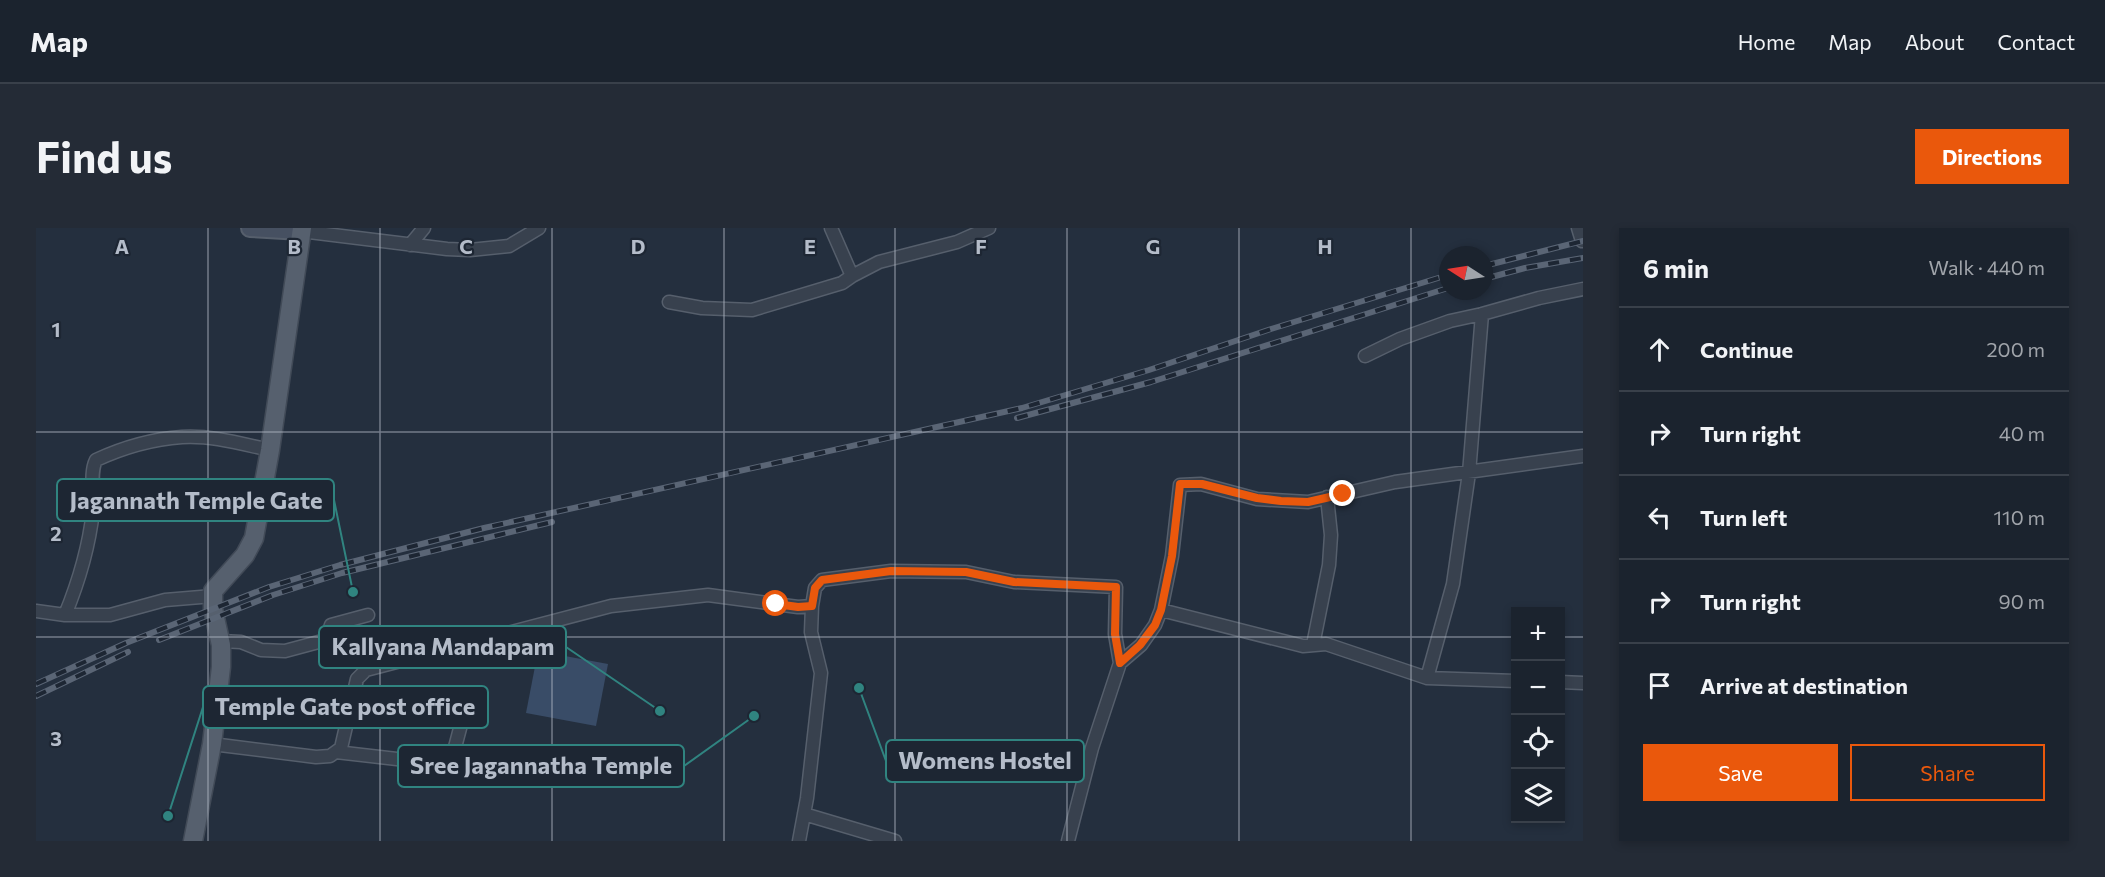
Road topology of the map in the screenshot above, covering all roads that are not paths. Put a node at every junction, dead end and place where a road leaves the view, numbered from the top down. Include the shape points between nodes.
1 (250, 228) edge
2 (424, 228) edge
3 (539, 228) edge
4 (831, 228) edge
5 (989, 228) edge
6 (1578, 228) edge
7 (302, 230) edge
8 (1582, 241) edge
9 (410, 245) junction
10 (852, 276) junction
11 (1583, 290) edge
12 (669, 302) dead end
13 (1482, 314) junction
14 (1365, 356) dead end
15 (270, 450) junction
16 (1583, 456) edge
17 (1469, 473) junction
18 (1327, 497) junction
19 (213, 596) junction
20 (812, 606) junction
21 (1161, 610) junction
22 (36, 611) edge
23 (65, 615) junction
24 (368, 615) dead end
25 (220, 641) junction
26 (1313, 645) junction
27 (1120, 663) junction
28 (1427, 678) junction
29 (1511, 681) edge
30 (1565, 682) edge
31 (1583, 683) edge
32 (467, 702) dead end
33 (212, 744) junction
34 (336, 752) junction
35 (804, 814) junction
36 (193, 841) edge
37 (799, 841) edge
38 (895, 841) edge
39 (1068, 841) edge

1 - 7 main road
2 - 9 street
3 - 9 street via 509,246 470,250
4 - 10 street
5 - 10 street via 957,242 879,262
6 - 8 street
7 - 9 street
7 - 15 main road
10 - 12 street via 842,283 752,310
11 - 13 street
13 - 14 street via 1450,321
13 - 17 street
15 - 19 main road via 254,538
15 - 23 street via 184,436 154,441 96,460 92,467 94,492 88,543
16 - 17 street
17 - 18 street via 1395,482
17 - 28 street via 1453,584
18 - 21 street via 1308,502 1281,501 1202,484 1180,484
18 - 26 street via 1329,565
19 - 23 street via 165,600 110,615
19 - 25 main road
20 - 27 street via 815,588 822,580 891,571 966,572 1014,582 1116,587 1115,634
20 - 34 street via 708,595 611,606 366,670 357,679 341,748
20 - 35 street via 811,632 821,673
21 - 26 street
21 - 27 street via 1140,645
22 - 23 street
24 - 25 street via 331,625 326,640 285,651
25 - 33 main road via 222,667
26 - 28 street via 1326,644
27 - 39 street via 1092,748
28 - 29 street
30 - 31 street
32 - 34 street via 454,751 440,764
33 - 34 street via 316,757
33 - 36 main road
35 - 37 street
35 - 38 street

